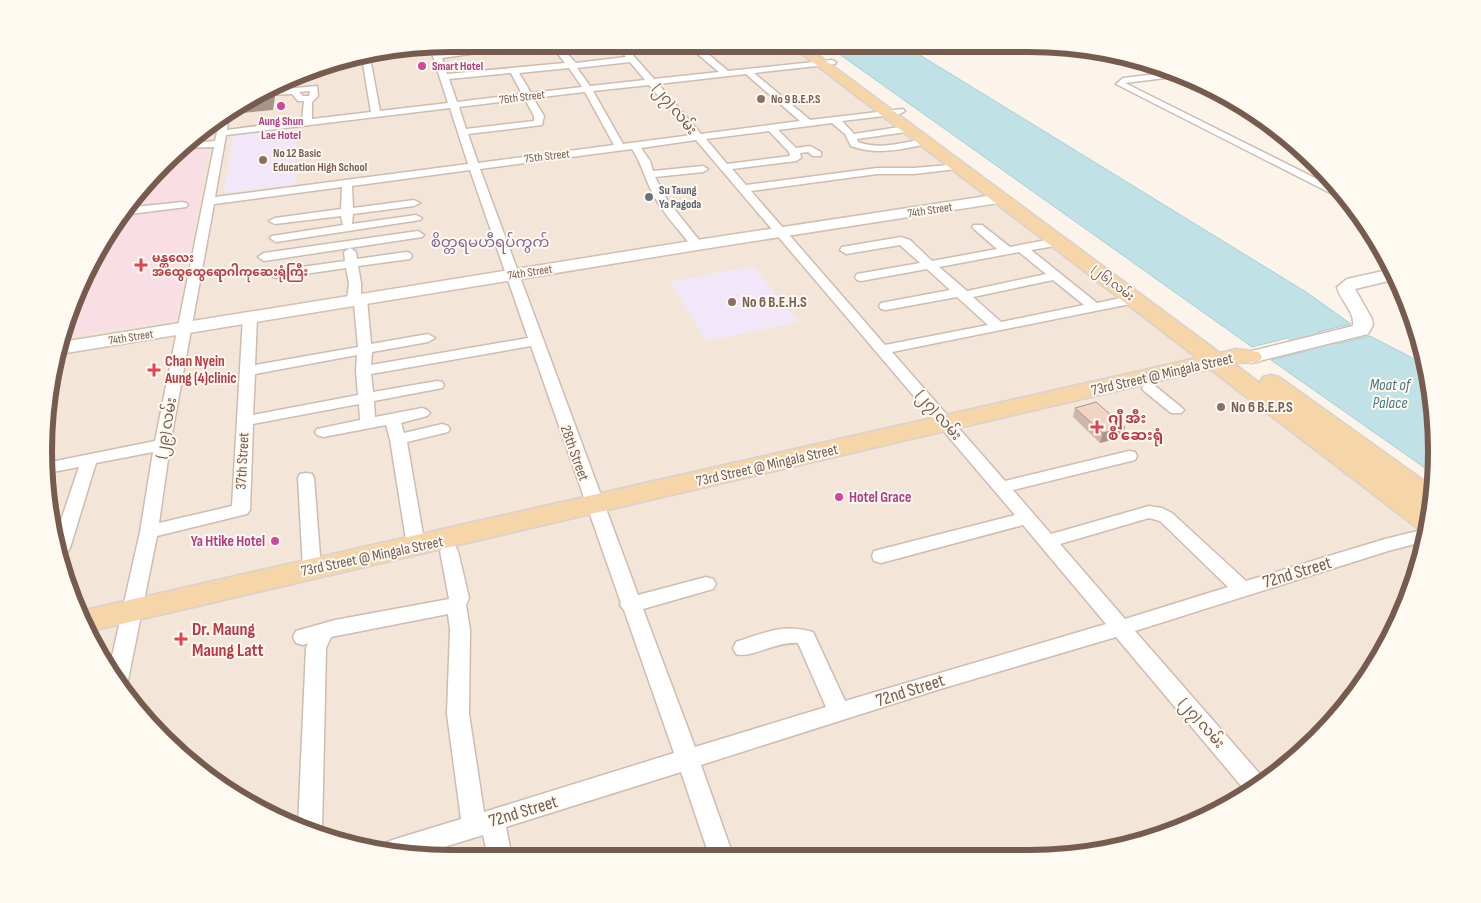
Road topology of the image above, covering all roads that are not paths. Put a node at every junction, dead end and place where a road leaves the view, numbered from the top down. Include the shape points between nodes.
1 (470, 52) dead end
2 (561, 52) edge
3 (626, 52) edge
4 (700, 52) edge
5 (808, 52) edge
6 (815, 52) edge
7 (436, 53) edge
8 (437, 56) junction
9 (632, 59) junction
10 (367, 62) edge
11 (827, 63) junction
12 (573, 66) junction
13 (514, 71) junction
14 (748, 72) junction
15 (726, 74) junction
16 (1163, 76) edge
17 (446, 77) junction
18 (654, 82) junction
19 (590, 89) junction
20 (279, 92) edge
21 (528, 96) junction
22 (454, 106) junction
23 (376, 115) junction
24 (897, 118) junction
25 (834, 119) junction
26 (307, 123) junction
27 (808, 123) junction
28 (223, 125) edge
29 (771, 128) junction
30 (463, 132) junction
31 (852, 136) junction
32 (697, 137) junction
33 (221, 138) junction
34 (923, 142) junction
35 (199, 143) edge
36 (634, 145) junction
37 (620, 147) junction
38 (794, 151) junction
39 (817, 154) dead end
40 (474, 166) junction
41 (956, 166) junction
42 (724, 167) junction
43 (703, 169) dead end
44 (861, 173) junction
45 (649, 175) junction
46 (816, 180) junction
47 (347, 183) junction
48 (872, 184) dead end
49 (744, 189) junction
50 (1330, 189) edge
51 (824, 190) dead end
52 (1000, 199) junction
53 (209, 201) junction
54 (414, 203) dead end
55 (182, 205) dead end
56 (134, 210) edge
57 (348, 212) junction
58 (416, 218) dead end
59 (275, 221) dead end
60 (978, 227) dead end
61 (347, 228) junction
62 (782, 233) junction
63 (418, 235) dead end
64 (276, 238) dead end
65 (1058, 242) junction
66 (349, 245) junction
67 (697, 245) junction
68 (1021, 248) junction
69 (846, 250) dead end
70 (1006, 250) junction
71 (406, 256) dead end
72 (264, 257) dead end
73 (350, 264) junction
74 (931, 264) junction
75 (277, 274) dead end
76 (512, 275) junction
77 (1054, 276) junction
78 (1387, 276) edge
79 (861, 277) dead end
80 (963, 293) junction
81 (357, 299) junction
82 (1134, 299) junction
83 (886, 306) dead end
84 (1094, 307) junction
85 (250, 318) junction
86 (998, 326) junction
87 (184, 329) junction
88 (428, 338) dead end
89 (535, 341) junction
90 (66, 347) edge
91 (365, 350) junction
92 (882, 350) junction
93 (1239, 360) junction
94 (246, 371) junction
95 (363, 371) junction
96 (437, 385) dead end
97 (1149, 388) junction
98 (365, 398) junction
99 (1176, 410) dead end
100 (422, 413) dead end
101 (398, 418) junction
102 (244, 421) junction
103 (368, 423) junction
104 (442, 429) dead end
105 (951, 429) junction
106 (322, 432) dead end
107 (398, 439) junction
108 (162, 445) junction
109 (1129, 456) dead end
110 (89, 460) junction
111 (53, 467) edge
112 (306, 478) dead end
113 (1001, 487) junction
114 (1426, 496) edge
115 (596, 510) junction
116 (1423, 517) edge
117 (1027, 518) junction
118 (149, 532) junction
119 (1419, 536) edge
120 (1047, 541) junction
121 (63, 542) edge
122 (416, 546) junction
123 (449, 551) junction
124 (881, 556) dead end
125 (312, 569) junction
126 (706, 584) dead end
127 (1242, 589) junction
128 (456, 605) junction
129 (630, 605) junction
130 (129, 618) junction
131 (91, 621) edge
132 (1120, 628) junction
133 (96, 633) edge
134 (743, 648) dead end
135 (119, 672) edge
136 (839, 712) junction
137 (688, 760) junction
138 (1252, 782) edge
139 (310, 824) edge
140 (484, 824) junction
141 (406, 848) edge
142 (496, 850) edge
143 (719, 850) edge

1 - 8 street
2 - 12 street
3 - 9 street, (၂၇) လမ်း
4 - 15 street
5 - 11 main road, (၂၆) လမ်း
6 - 11 main road, (၂၆) လမ်း
7 - 8 street, 28th Street
8 - 17 street, 28th Street
9 - 12 street
9 - 18 street, (၂၇) လမ်း
10 - 23 street
11 - 14 street, 76th Street
11 - 24 main road, (၂၆) လမ်း
12 - 13 street
12 - 19 street
13 - 17 street
13 - 21 street
14 - 15 street, 76th Street
14 - 27 street
15 - 18 street, 76th Street
16 - 50 street via 1124,80 1120,84
17 - 22 street, 28th Street
18 - 19 street, 76th Street
18 - 32 street, (၂၇) လမ်း
19 - 21 street, 76th Street
19 - 37 street
20 - 26 street via 294,91 300,99 312,98 308,102
21 - 22 street, 76th Street
21 - 30 street via 539,116 539,123
22 - 23 street, 76th Street
22 - 30 street, 28th Street
23 - 26 street, 76th Street
24 - 25 street, 75th Street
24 - 31 street
24 - 34 main road, (၂၆) လမ်း
24 - 93 main road, (၂၆) လမ်း
25 - 27 street, 75th Street
25 - 31 street
26 - 33 street, 76th Street
27 - 29 street, 75th Street
28 - 33 street, (၂၉) လမ်း
29 - 32 street, 75th Street
29 - 38 street
30 - 40 street, 28th Street
31 - 34 street via 854,144 867,149
32 - 36 street, 75th Street
32 - 42 street, (၂၇) လမ်း
33 - 35 street, 76th Street
33 - 53 street, (၂၉) လမ်း
34 - 41 main road, (၂၆) လမ်း
36 - 37 street, 75th Street
36 - 45 street via 645,161
37 - 40 street, 75th Street
38 - 39 street via 810,149
38 - 42 street via 796,158
40 - 47 street, 75th Street
40 - 76 street, 28th Street
41 - 44 street
41 - 52 main road, (၂၆) လမ်း
42 - 49 street, (၂၇) လမ်း
43 - 45 street
44 - 46 street
44 - 48 street
45 - 67 street via 662,201
46 - 49 street
46 - 51 street
47 - 53 street, 75th Street
47 - 57 street
49 - 62 street, (၂၇) လမ်း
52 - 62 street, 74th Street
52 - 65 main road, (၂၆) လမ်း
53 - 87 street, (၂၉) လမ်း
54 - 57 street
55 - 56 street
57 - 59 street
57 - 61 street
58 - 61 street
60 - 70 street
61 - 64 street
61 - 66 street
62 - 67 street, 74th Street
62 - 92 street, (၂၇) လမ်း
63 - 66 street
65 - 68 street
65 - 82 main road, (၂၆) လမ်း
66 - 72 street
66 - 73 street
67 - 76 street, 74th Street
68 - 70 street
68 - 77 street
69 - 74 street via 906,242
70 - 74 street
71 - 73 street
73 - 75 street
73 - 81 street
74 - 79 street
74 - 80 street
76 - 81 street, 74th Street
76 - 89 street, 28th Street
77 - 80 street
77 - 84 street
78 - 93 street via 1346,287 1348,296 1361,314 1361,330
80 - 83 street
80 - 86 street
81 - 85 street, 74th Street
81 - 91 street
82 - 84 street
82 - 93 main road, (၂၆) လမ်း
84 - 86 street
85 - 87 street, 74th Street
85 - 94 street, 37th Street
86 - 92 street
87 - 90 street, 74th Street
87 - 108 street, (၂၉) လမ်း
88 - 91 street
89 - 95 street
89 - 115 street, 28th Street
91 - 94 street
91 - 95 street
92 - 105 street, (၂၇) လမ်း
93 - 97 main road, 73rd Street @ Mingala Street
93 - 105 main road, 73rd Street @ Mingala Street
93 - 114 main road, (၂၆) လမ်း
93 - 116 main road, (၂၆) လမ်း
94 - 102 street, 37th Street
95 - 98 street
96 - 98 street
97 - 99 street
97 - 105 main road, 73rd Street @ Mingala Street
98 - 102 street
98 - 103 street
100 - 101 street
101 - 103 street
101 - 107 street via 393,426
102 - 118 street, 37th Street via 240,510
103 - 106 street
104 - 107 street
105 - 113 street, (၂၇) လမ်း
105 - 115 main road, 73rd Street @ Mingala Street
107 - 122 street
108 - 110 street
108 - 118 street, (၂၉) လမ်း
109 - 113 street
110 - 111 street
110 - 121 street
112 - 125 street
113 - 117 street, (၂၇) လမ်း
115 - 122 main road, 73rd Street @ Mingala Street
115 - 123 main road, 73rd Street @ Mingala Street
115 - 129 street, 28th Street
117 - 120 street, (၂၇) လမ်း
117 - 124 street
118 - 130 street, (၂၉) လမ်း
119 - 127 street, 72nd Street
120 - 127 street via 1156,512 1166,517
120 - 132 street, (၂၇) လမ်း
122 - 125 main road, 73rd Street @ Mingala Street
123 - 128 street via 459,598
123 - 130 main road, 73rd Street @ Mingala Street
125 - 130 main road, 73rd Street @ Mingala Street
126 - 129 street
127 - 132 street, 72nd Street
128 - 139 street via 313,634 319,637
128 - 140 street via 460,630 458,714
129 - 137 street, 28th Street
130 - 131 main road, 73rd Street @ Mingala Street
130 - 133 main road, 73rd Street @ Mingala Street
130 - 135 street, (၂၉) လမ်း
132 - 136 street, 72nd Street via 937,680
132 - 138 street, (၂၇) လမ်း
134 - 136 street via 783,635 796,633 806,638
136 - 137 street, 72nd Street
137 - 140 street, 72nd Street
137 - 143 street, 28th Street
140 - 141 street, 72nd Street
140 - 142 street

